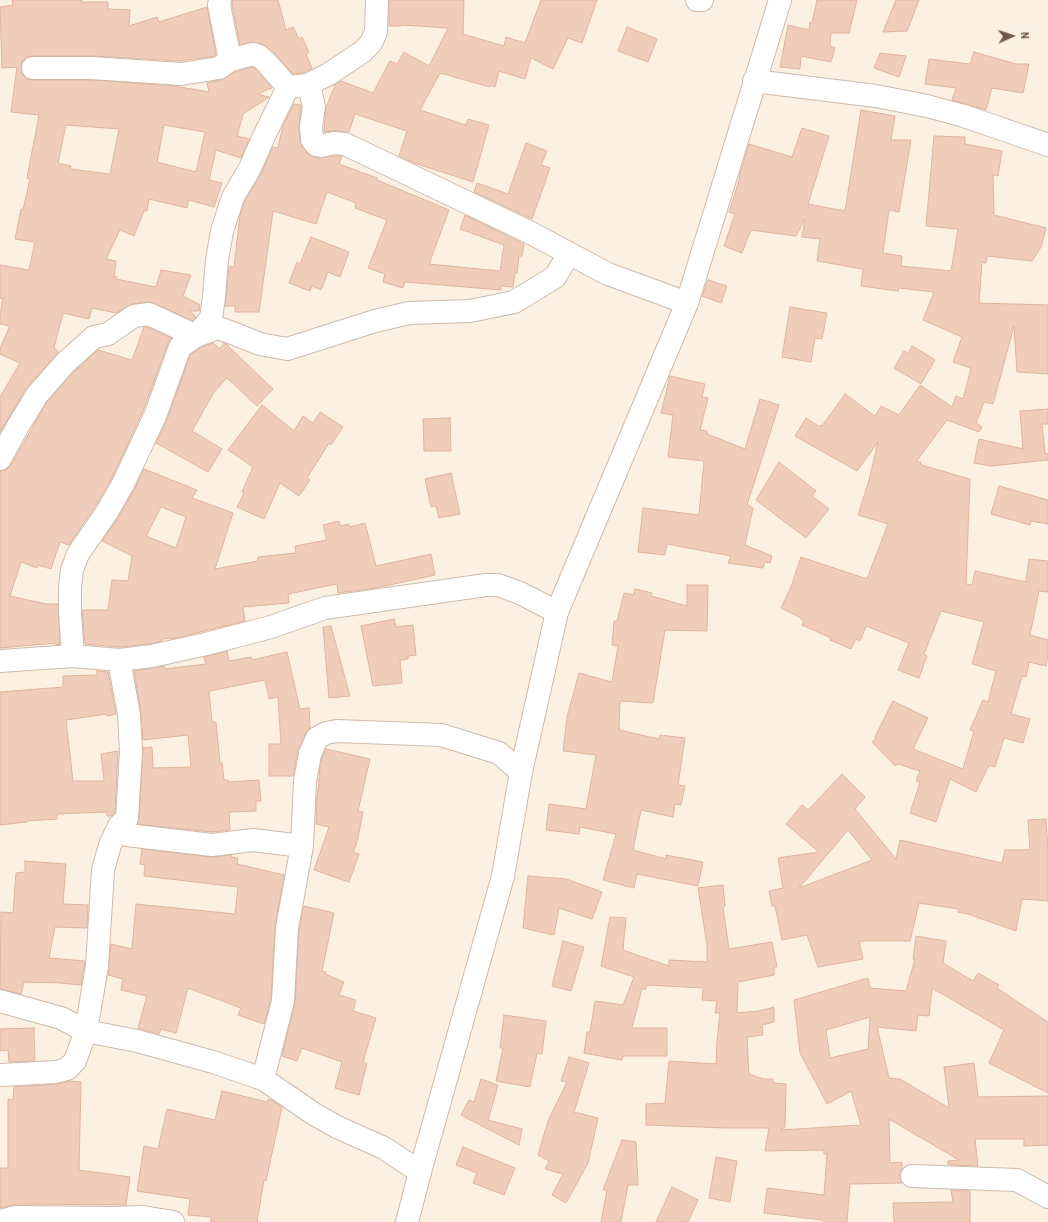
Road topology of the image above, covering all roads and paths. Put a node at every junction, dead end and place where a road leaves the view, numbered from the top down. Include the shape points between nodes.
1 (220, 0) edge
2 (376, 0) edge
3 (697, 0) edge
4 (702, 0) edge
5 (780, 0) edge
6 (230, 60) junction
7 (33, 68) dead end
8 (754, 82) junction
9 (297, 87) junction
10 (1048, 145) edge
11 (569, 254) junction
12 (687, 303) junction
13 (196, 336) junction
14 (0, 459) edge
15 (557, 612) junction
16 (73, 656) junction
17 (119, 660) junction
18 (0, 661) edge
19 (521, 772) junction
20 (119, 826) junction
21 (302, 846) junction
22 (0, 1001) edge
23 (86, 1031) junction
24 (0, 1075) edge
25 (263, 1079) junction
26 (420, 1172) junction
27 (912, 1176) dead end
28 (1048, 1197) edge
29 (0, 1221) edge
30 (173, 1222) edge
31 (407, 1222) edge

1 - 6 street
2 - 9 street via 376,32 371,43 329,74
3 - 4 street
5 - 8 street
6 - 7 street via 219,68 181,74 92,68
6 - 9 street via 253,54 259,56
8 - 10 street via 876,96 926,106 964,116
8 - 12 street
9 - 11 street via 309,85 314,107 312,140 316,145 345,144 530,232
9 - 13 street via 265,134 249,170 233,197 219,246 211,318
11 - 12 street via 608,274
11 - 13 street via 555,277 514,302 470,311 409,313 287,349 260,344 218,328
12 - 15 street
13 - 14 street via 149,314 134,316 108,334 94,337 65,363 37,395
13 - 16 street via 180,347 155,416 123,484 78,554 72,570 70,588
15 - 17 street via 520,593 498,585 486,584 325,608 271,627 220,640 152,656
15 - 19 street
16 - 17 street
16 - 18 street
17 - 20 street via 129,715 130,752 127,818
19 - 21 street via 499,753 441,735 326,732 317,738 310,754 305,781
19 - 26 street via 503,876
20 - 21 street via 127,835 212,844 253,840
20 - 23 street via 103,870 97,966
21 - 25 street via 287,928 283,1001
22 - 23 street via 61,1018
23 - 24 street via 75,1061 67,1069 56,1072
23 - 25 street via 137,1041
25 - 26 street via 337,1128 384,1148
26 - 31 street
27 - 28 street via 1017,1180
29 - 30 street via 16,1217 143,1217

